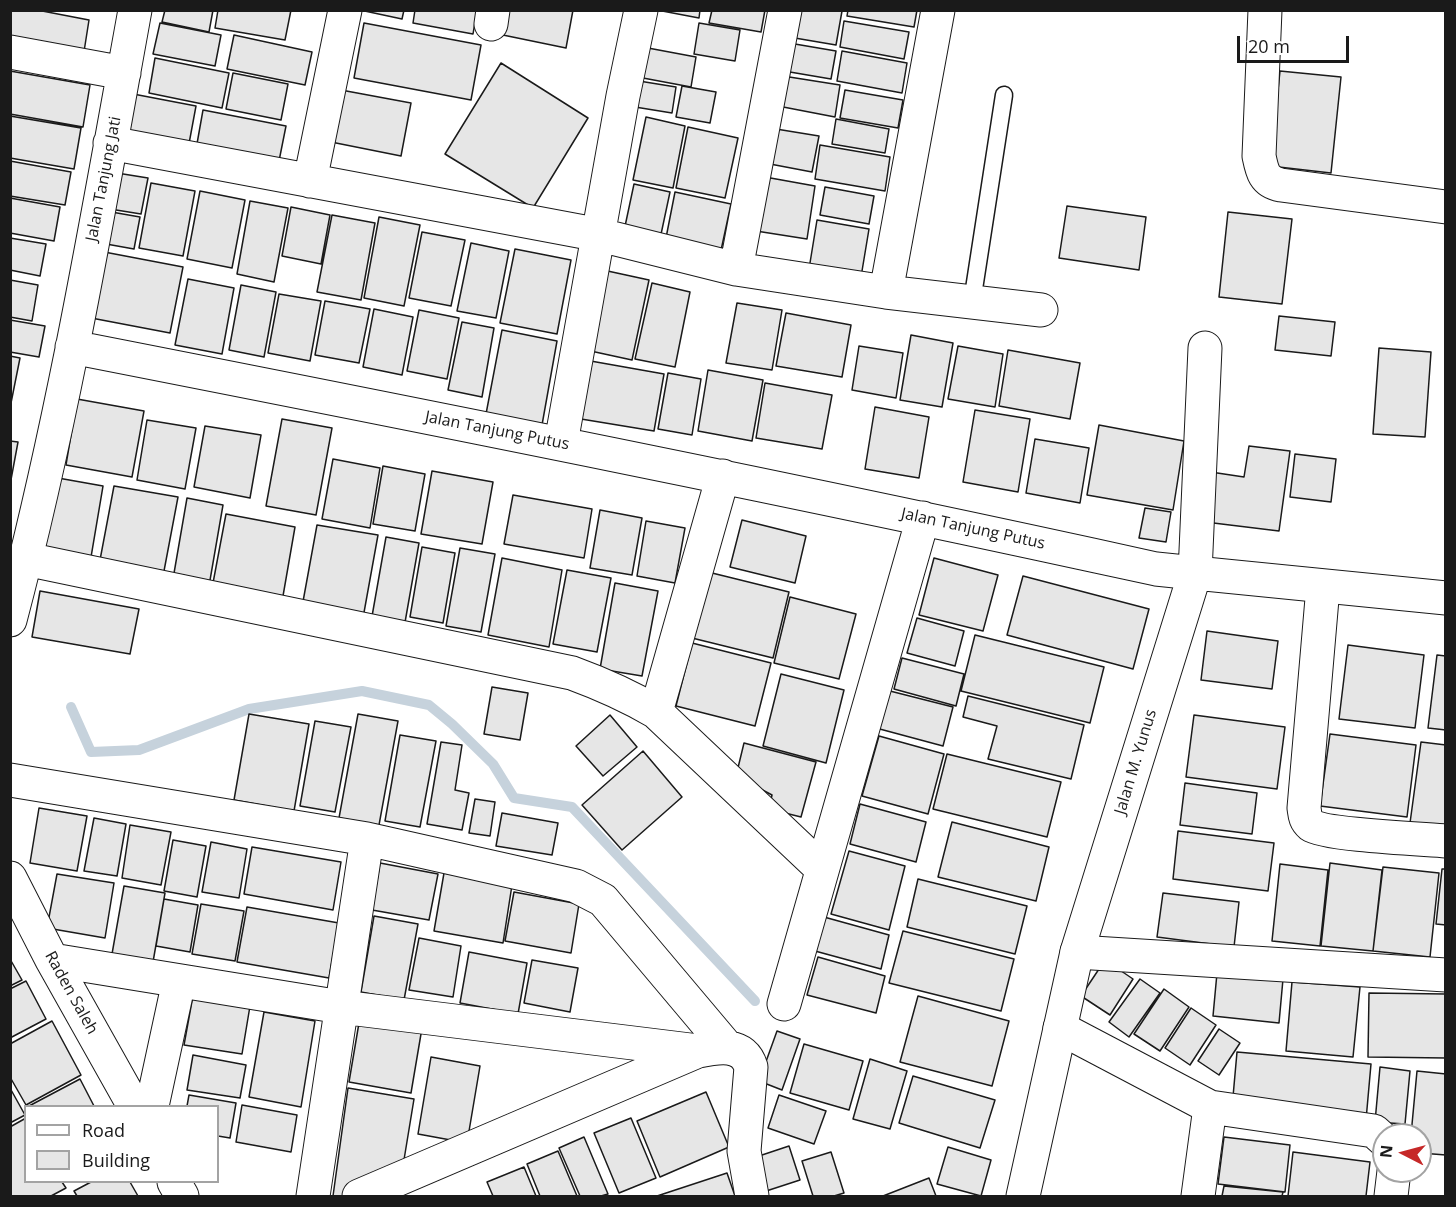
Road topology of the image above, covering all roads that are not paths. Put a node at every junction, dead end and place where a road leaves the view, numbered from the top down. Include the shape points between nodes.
1 (135, 10) edge
2 (345, 10) edge
3 (641, 10) edge
4 (785, 10) edge
5 (938, 10) edge
6 (1265, 10) edge
7 (10, 52) edge
8 (124, 73) junction
9 (1004, 95) dead end
10 (110, 143) junction
11 (310, 181) junction
12 (1446, 207) edge
13 (600, 235) junction
14 (736, 269) junction
15 (886, 292) junction
16 (972, 302) junction
17 (1041, 310) dead end
18 (72, 347) junction
19 (1205, 348) dead end
20 (561, 443) junction
21 (723, 476) junction
22 (923, 518) junction
23 (26, 559) junction
24 (1195, 573) junction
25 (1323, 587) junction
26 (1446, 598) edge
27 (10, 620) edge
28 (656, 712) junction
29 (10, 780) edge
30 (367, 839) junction
31 (1446, 841) edge
32 (822, 869) junction
33 (10, 878) edge
34 (1077, 952) junction
35 (52, 960) junction
36 (1446, 975) edge
37 (179, 981) junction
38 (784, 1004) dead end
39 (341, 1007) junction
40 (1060, 1028) junction
41 (712, 1048) junction
42 (133, 1105) edge
43 (152, 1105) edge
44 (1209, 1107) junction
45 (1372, 1131) edge
46 (175, 1183) edge
47 (182, 1197) edge
48 (313, 1197) edge
49 (359, 1197) edge
50 (752, 1197) edge
51 (1023, 1197) edge
52 (1198, 1197) edge

1 - 8 street, Jalan Tanjung Jati
2 - 11 street
3 - 13 street
4 - 14 street
5 - 15 street
6 - 12 street via 1259,156 1266,179 1274,184
7 - 8 street
8 - 10 street, Jalan Tanjung Jati
9 - 16 lane
10 - 11 street
10 - 18 street, Jalan Tanjung Jati
11 - 13 street
13 - 14 street
13 - 20 street
14 - 15 street
15 - 16 street
16 - 17 street
18 - 20 street, Jalan Tanjung Putus
18 - 23 street
19 - 24 street, Jalan M. Yunus
20 - 21 street, Jalan Tanjung Putus
21 - 22 street, Jalan Tanjung Putus
21 - 28 street
22 - 24 street, Jalan Tanjung Putus
22 - 32 street
23 - 27 street
23 - 28 street via 572,673 628,695
24 - 25 street
24 - 34 street, Jalan M. Yunus
25 - 26 street
25 - 31 street via 1305,818 1312,825 1340,832
28 - 32 street
29 - 30 street
30 - 39 street
30 - 41 street via 576,886 603,900
32 - 38 street
33 - 35 street, Raden Saleh
34 - 36 street
34 - 40 street, Jalan M. Yunus
35 - 37 street
35 - 42 street, Raden Saleh
37 - 39 street
37 - 43 street
39 - 41 street
39 - 48 street
40 - 44 street
40 - 51 street, Jalan M. Yunus
41 - 49 street
41 - 50 street via 744,1055 751,1067 744,1151
44 - 45 street
44 - 52 street
46 - 47 street

